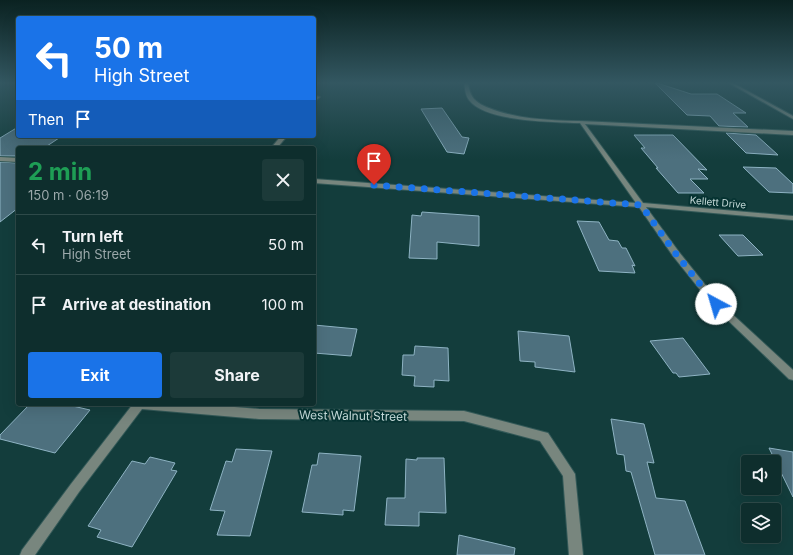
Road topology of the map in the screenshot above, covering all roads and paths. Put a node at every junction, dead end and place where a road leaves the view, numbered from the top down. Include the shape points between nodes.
1 (486, 108) edge
2 (775, 108) edge
3 (793, 118) edge
4 (581, 122) junction
5 (793, 133) edge
6 (282, 138) edge
7 (276, 146) edge
8 (0, 159) edge
9 (16, 160) edge
10 (316, 181) edge
11 (641, 205) junction
12 (793, 218) edge
13 (793, 376) edge
14 (139, 406) edge
15 (165, 406) edge
16 (27, 555) edge
17 (576, 555) edge

1 - 4 street via 525,118
2 - 3 street
4 - 5 street
4 - 11 street
6 - 7 street
8 - 9 street
10 - 11 street, Kellett Drive
11 - 12 street, Kellett Drive
11 - 13 street via 716,304
14 - 16 street, West Walnut Street via 74,488
15 - 17 street, West Walnut Street via 259,414 464,416 544,437 569,474

